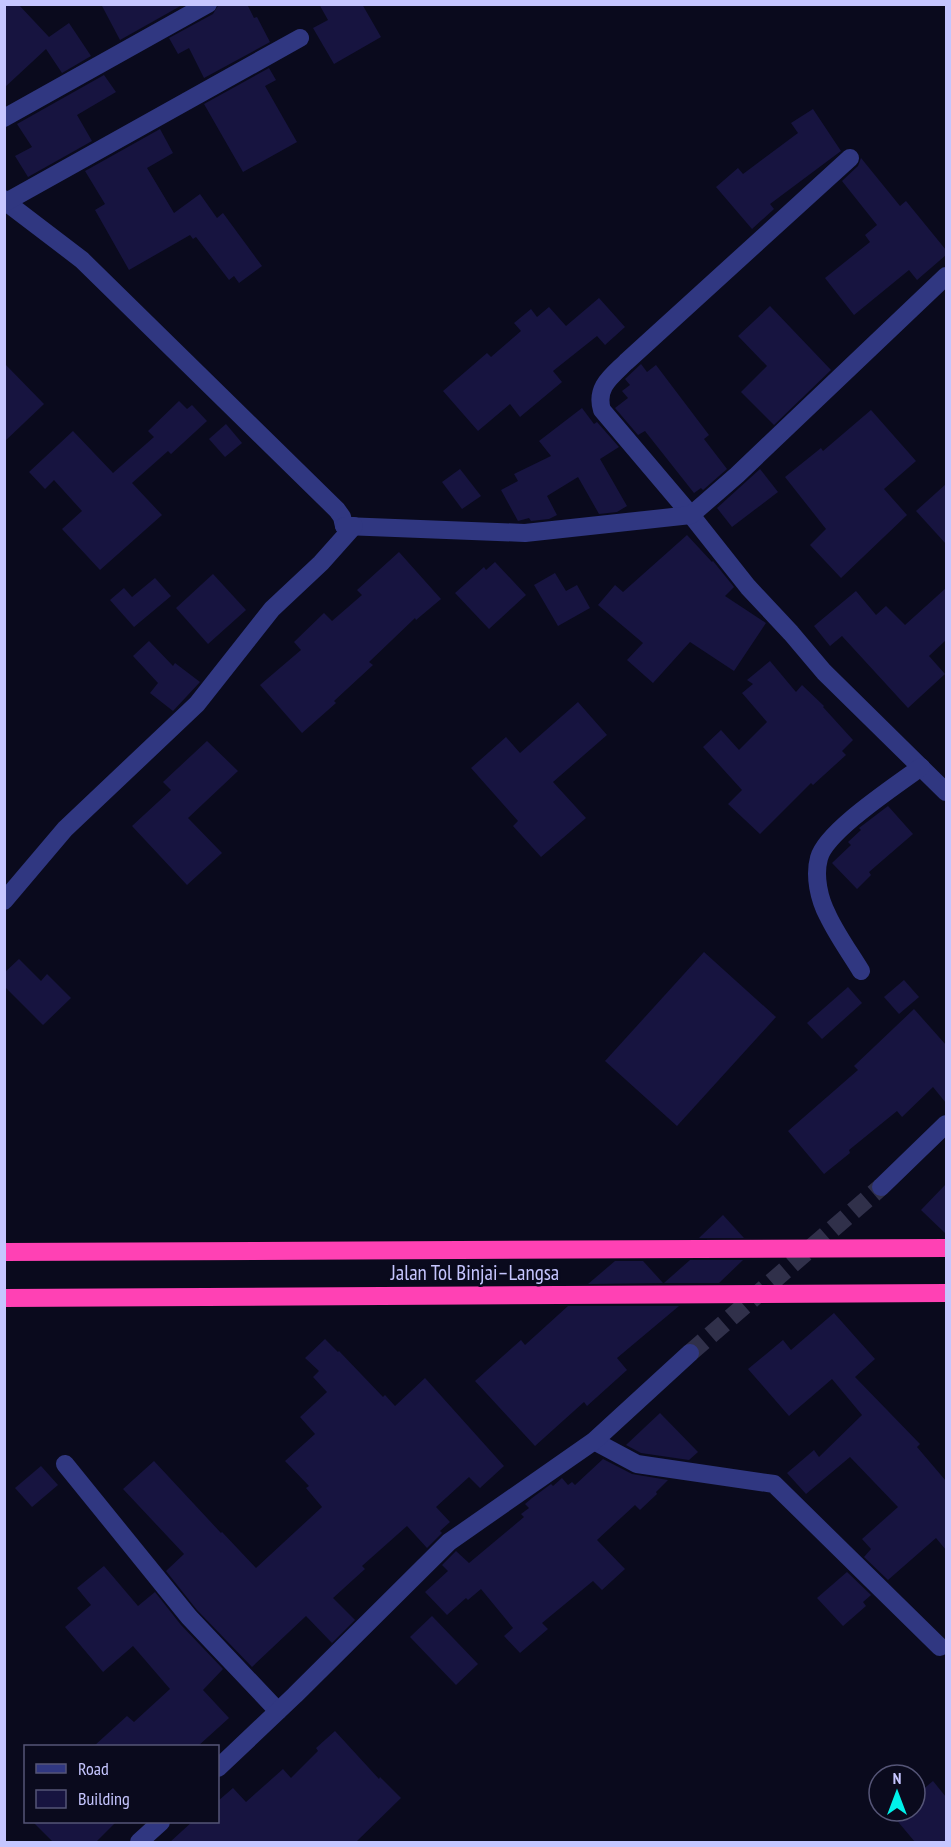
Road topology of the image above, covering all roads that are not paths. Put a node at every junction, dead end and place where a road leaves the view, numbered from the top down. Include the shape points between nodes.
1 (208, 4) edge
2 (300, 38) dead end
3 (4, 118) edge
4 (849, 158) dead end
5 (5, 200) edge
6 (946, 276) edge
7 (691, 515) junction
8 (344, 526) junction
9 (921, 767) junction
10 (946, 792) edge
11 (4, 901) edge
12 (861, 971) dead end
13 (946, 1124) edge
14 (881, 1187) tunnel mouth
15 (946, 1248) edge
16 (4, 1252) edge
17 (946, 1293) edge
18 (4, 1298) edge
19 (690, 1353) tunnel mouth
20 (594, 1441) junction
21 (65, 1464) dead end
22 (940, 1647) dead end
23 (278, 1711) junction
24 (219, 1767) edge
25 (159, 1823) edge
26 (139, 1842) edge

1 - 3 street
2 - 5 street
4 - 7 street via 601,389 602,410
5 - 8 street via 82,260 337,510
6 - 7 street
7 - 8 street via 525,533
7 - 9 street via 824,672
8 - 11 street via 354,526 272,609 197,704 65,829
9 - 10 street
9 - 12 street via 846,824 819,856 816,878 827,915
13 - 14 street
15 - 16 highway, Jalan Tol Binjai–Langsa
17 - 18 highway, Jalan Tol Binjai–Langsa
19 - 20 street
20 - 22 street via 637,1464 774,1484
20 - 23 street via 449,1542
21 - 23 street via 175,1600
23 - 24 street
25 - 26 street

